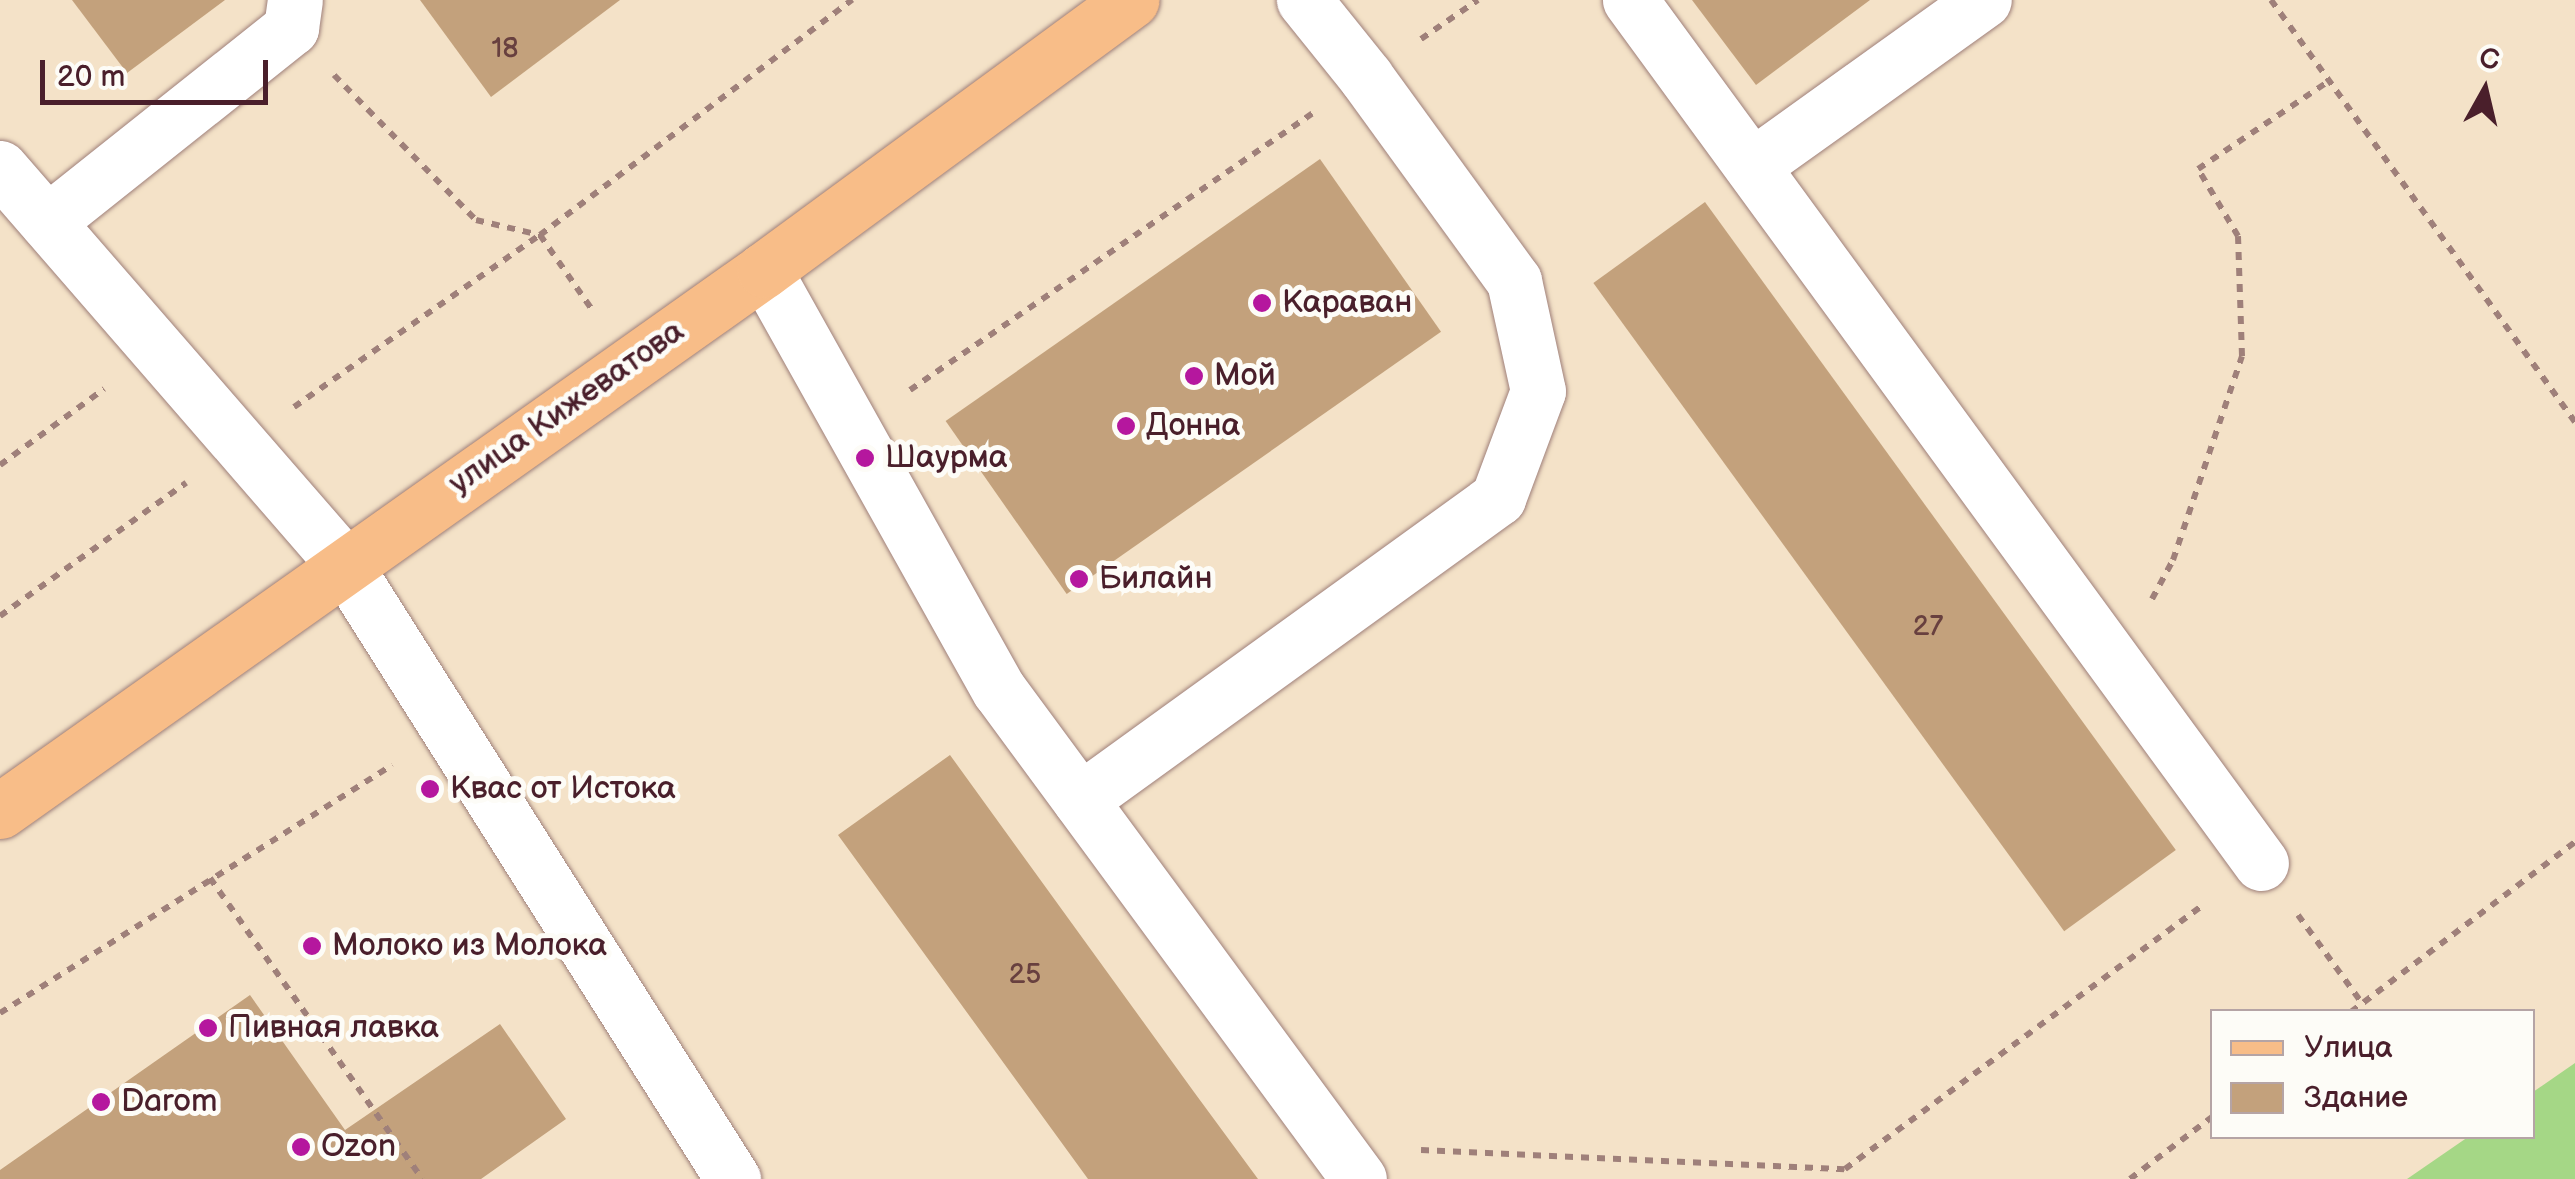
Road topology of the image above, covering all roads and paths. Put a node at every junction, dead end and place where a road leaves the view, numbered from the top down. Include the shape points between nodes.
1 (852, 0) edge
2 (1132, 0) edge
3 (1304, 0) edge
4 (1478, 0) edge
5 (1630, 0) edge
6 (1984, 0) edge
7 (2271, 0) edge
8 (293, 14) edge
9 (1366, 76) junction
10 (2329, 81) junction
11 (1752, 166) junction
12 (0, 168) edge
13 (476, 220) dead end
14 (47, 222) junction
15 (764, 270) junction
16 (157, 350) junction
17 (2575, 422) edge
18 (854, 429) junction
19 (240, 444) junction
20 (0, 465) edge
21 (344, 564) junction
22 (0, 616) edge
23 (2116, 666) junction
24 (449, 729) junction
25 (1080, 800) junction
26 (0, 811) edge
27 (2575, 842) edge
28 (2261, 863) junction
29 (210, 878) junction
30 (2362, 1003) junction
31 (2355, 1009) edge
32 (0, 1013) edge
33 (2210, 1119) edge
34 (1346, 1163) edge
35 (422, 1179) edge
36 (732, 1179) edge
37 (2130, 1179) edge

1 - 19 path via 540,235
2 - 15 main road, улица Кижеватова
3 - 9 lane
4 - 9 path
5 - 11 lane
6 - 11 lane
7 - 10 path
8 - 13 path
8 - 14 lane
9 - 18 path
9 - 25 lane via 1514,281 1538,391 1498,498
10 - 17 path
10 - 23 path via 2198,169 2238,236 2242,356 2173,560
11 - 23 lane
12 - 14 lane
14 - 16 lane
15 - 18 lane
15 - 21 main road, улица Кижеватова
16 - 19 lane
16 - 20 path
18 - 25 lane via 999,690
19 - 21 lane
19 - 22 path
21 - 24 lane
21 - 26 main road, улица Кижеватова
23 - 28 lane
24 - 29 path
24 - 36 lane
25 - 34 lane
27 - 30 path
28 - 30 path
28 - 34 path via 1846,1169
29 - 32 path
29 - 35 path
30 - 31 path
33 - 37 path

